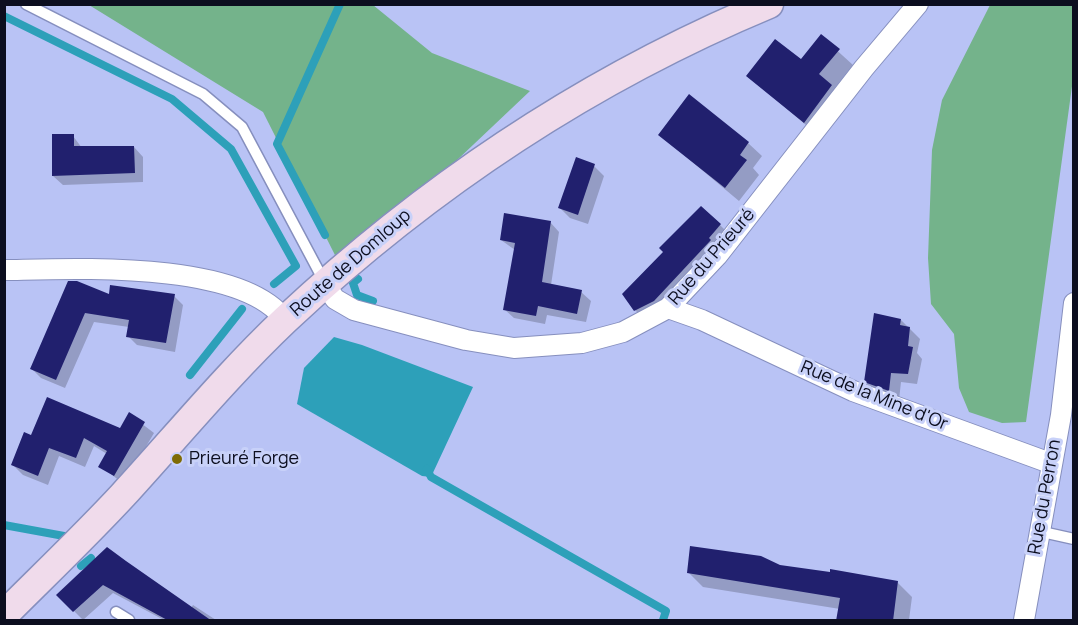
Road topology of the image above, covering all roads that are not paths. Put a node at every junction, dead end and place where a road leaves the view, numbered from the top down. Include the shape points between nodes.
1 (26, 4) edge
2 (769, 4) edge
3 (918, 4) edge
4 (4, 270) edge
5 (325, 284) junction
6 (1074, 303) edge
7 (668, 308) junction
8 (285, 320) junction
9 (1050, 463) junction
10 (1038, 531) junction
11 (1074, 539) edge
12 (117, 612) dead end
13 (4, 615) edge
14 (129, 621) edge
15 (1024, 621) edge

1 - 5 lane via 203,94 242,127
2 - 5 street, Route de Domloup via 625,72 556,111 399,220
3 - 7 street, Rue du Prieuré via 717,256
4 - 8 street via 117,269 191,278 249,293 276,308
5 - 7 street, Rue du Prieuré via 334,299 354,310 466,340 514,348 582,343 622,332
5 - 8 street, Route de Domloup
6 - 9 street, Rue du Perron via 1061,415
7 - 9 street, Rue de la Mine d'Or via 853,391
8 - 13 street, Route de Domloup via 202,403 123,495
9 - 10 street, Rue du Perron
10 - 11 lane
10 - 15 street, Rue du Perron
12 - 14 lane

